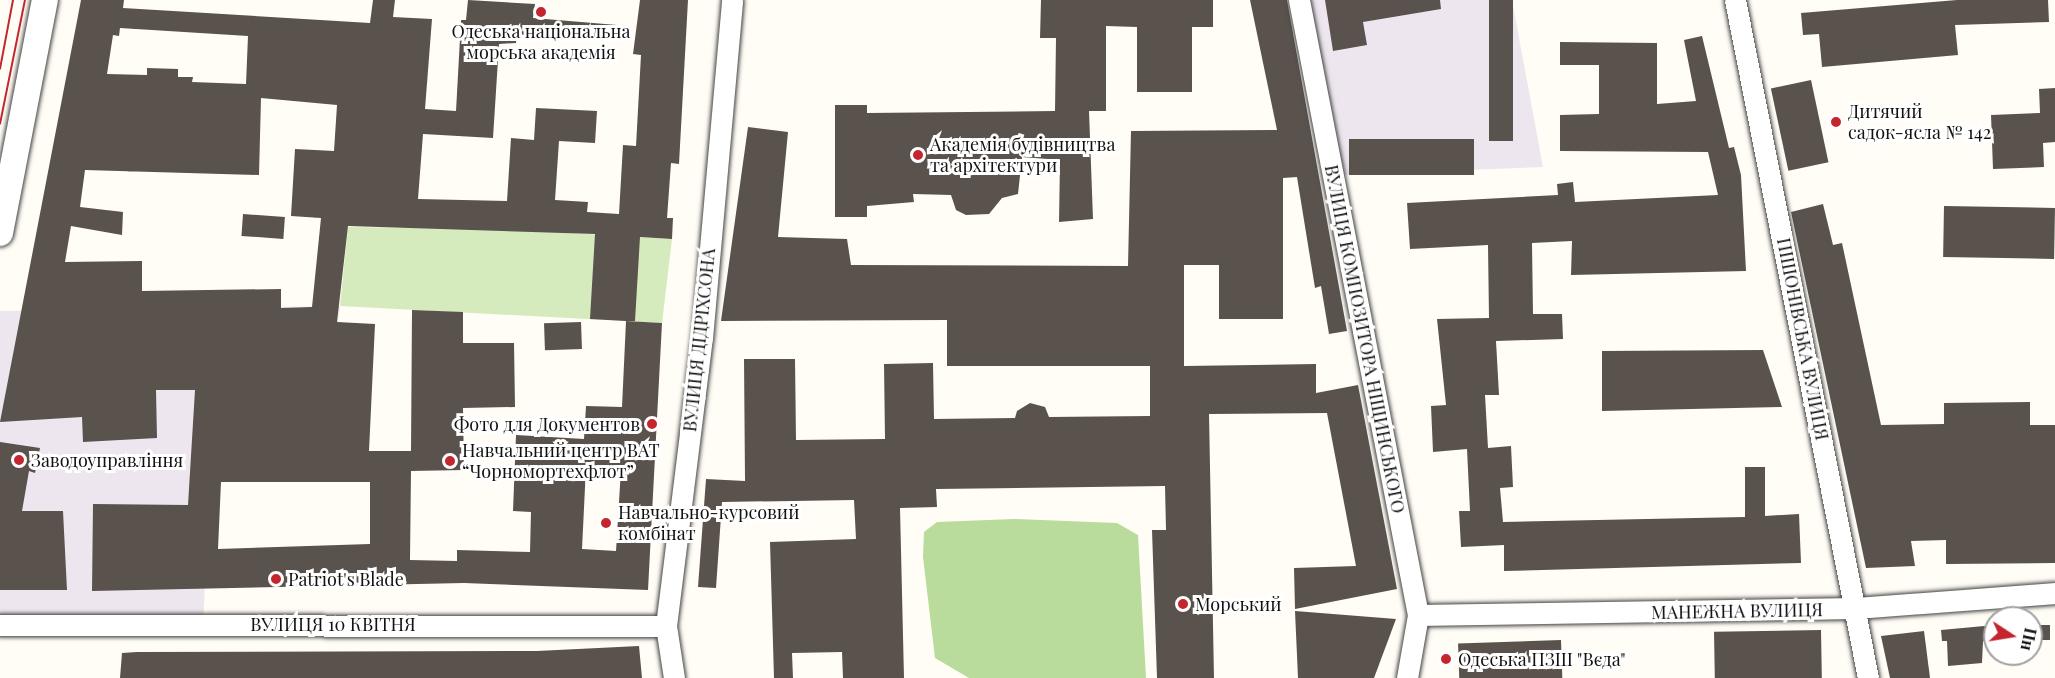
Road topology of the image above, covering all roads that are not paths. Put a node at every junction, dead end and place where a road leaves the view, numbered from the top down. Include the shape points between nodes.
1 (45, 0) edge
2 (732, 0) edge
3 (1299, 0) edge
4 (1735, 0) edge
5 (2, 218) edge
6 (2055, 593) edge
7 (1856, 609) junction
8 (1418, 615) junction
9 (0, 625) edge
10 (666, 626) junction
11 (674, 678) edge
12 (1407, 678) edge
13 (1868, 678) edge

1 - 5 street
2 - 10 street, ВУЛИЦЯ ДІДРІХСОНА via 702,338
3 - 8 street, ВУЛИЦЯ КОМПОЗИТОРА НІЩИНСЬКОГО
4 - 7 street, ПІШОНІВСЬКА ВУЛИЦЯ
6 - 7 street, МАНЕЖНА ВУЛИЦЯ
7 - 8 street, МАНЕЖНА ВУЛИЦЯ
7 - 13 street, ПІШОНІВСЬКА ВУЛИЦЯ
8 - 12 street, ВУЛИЦЯ КОМПОЗИТОРА НІЩИНСЬКОГО
9 - 10 street, ВУЛИЦЯ 10 КВІТНЯ
10 - 11 street, ВУЛИЦЯ ДІДРІХСОНА

